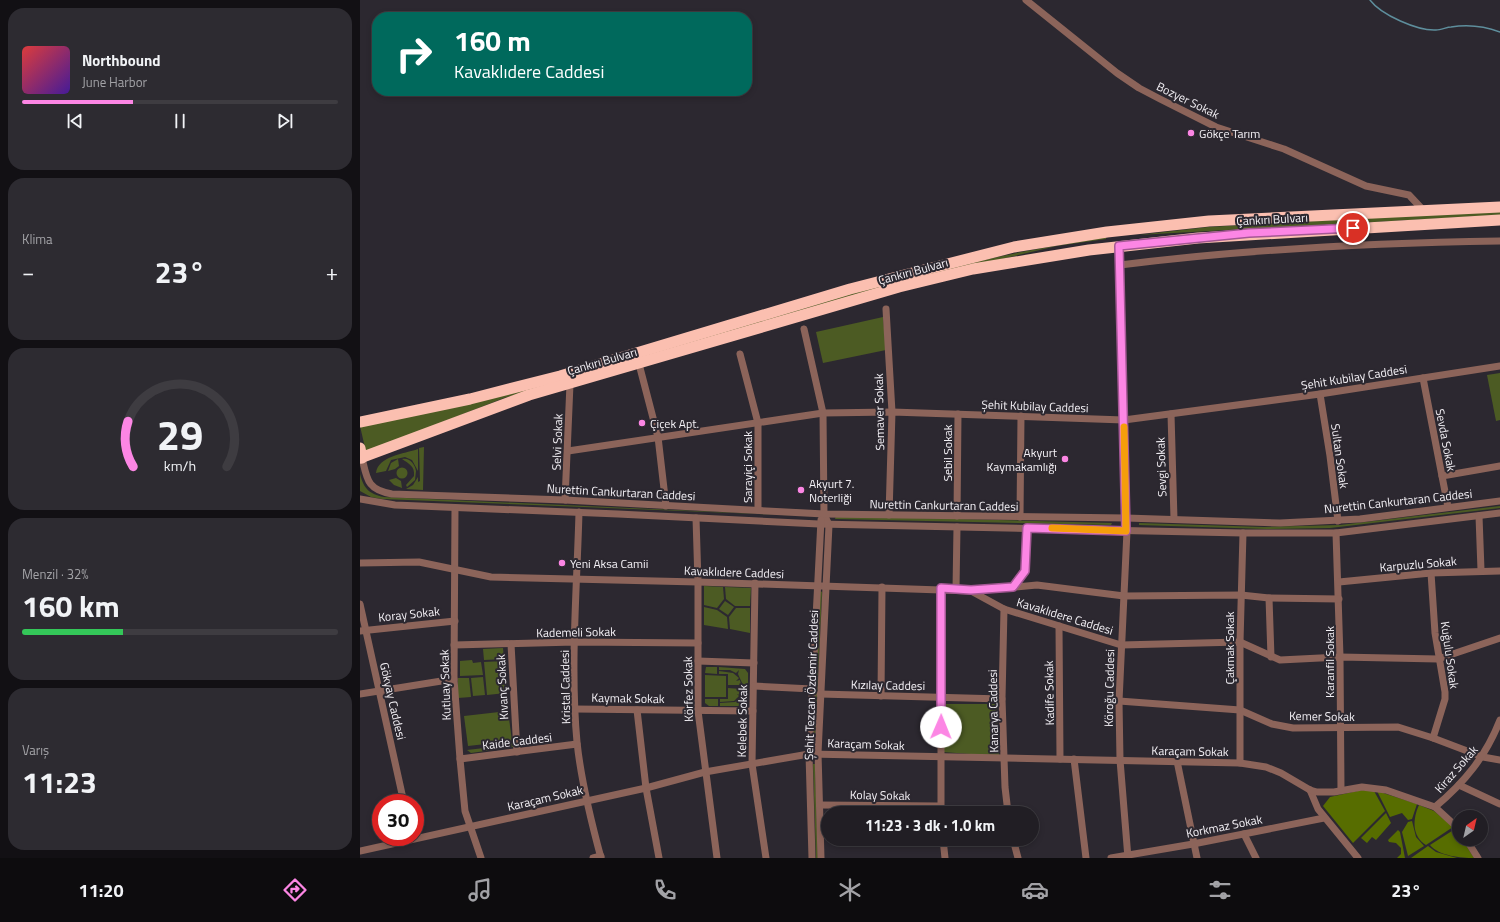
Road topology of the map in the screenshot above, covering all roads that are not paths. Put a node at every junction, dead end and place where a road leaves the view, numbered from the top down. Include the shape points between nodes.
1 (1026, 0) edge
2 (1500, 207) edge
3 (1424, 211) junction
4 (1499, 220) edge
5 (1500, 242) edge
6 (1119, 246) junction
7 (1120, 265) junction
8 (886, 309) dead end
9 (804, 329) dead end
10 (740, 354) dead end
11 (639, 364) junction
12 (1500, 366) edge
13 (1423, 378) junction
14 (570, 384) junction
15 (1320, 394) junction
16 (892, 412) junction
17 (823, 413) junction
18 (958, 414) junction
19 (1170, 414) junction
20 (1021, 416) junction
21 (1124, 420) junction
22 (360, 422) edge
23 (758, 423) junction
24 (658, 437) junction
25 (568, 451) junction
26 (361, 455) edge
27 (1500, 466) edge
28 (1442, 476) junction
29 (362, 499) edge
30 (565, 500) junction
31 (1500, 501) edge
32 (666, 506) junction
33 (1448, 507) junction
34 (455, 508) junction
35 (758, 510) junction
36 (579, 512) junction
37 (1500, 513) edge
38 (824, 514) junction
39 (889, 515) junction
40 (957, 516) junction
41 (1479, 516) junction
42 (1020, 517) junction
43 (696, 518) junction
44 (1126, 518) junction
45 (1174, 519) junction
46 (1338, 521) junction
47 (819, 524) junction
48 (829, 525) junction
49 (957, 526) junction
50 (1027, 528) junction
51 (1126, 531) junction
52 (1243, 533) junction
53 (1336, 533) junction
54 (360, 563) edge
55 (455, 570) junction
56 (1481, 570) junction
57 (1500, 570) edge
58 (1431, 574) junction
59 (577, 579) junction
60 (698, 582) junction
61 (1339, 582) junction
62 (755, 583) junction
63 (816, 585) junction
64 (825, 586) junction
65 (882, 587) junction
66 (1013, 587) junction
67 (941, 588) junction
68 (956, 589) junction
69 (971, 590) junction
70 (1241, 595) junction
71 (1124, 596) junction
72 (1269, 598) junction
73 (1339, 599) junction
74 (360, 604) edge
75 (1004, 609) junction
76 (455, 620) junction
77 (1059, 626) junction
78 (363, 630) edge
79 (1500, 638) edge
80 (575, 642) junction
81 (698, 642) junction
82 (1240, 642) junction
83 (511, 644) junction
84 (454, 645) junction
85 (1121, 645) junction
86 (1271, 657) junction
87 (1340, 657) junction
88 (1438, 659) junction
89 (698, 660) junction
90 (754, 663) junction
91 (454, 679) junction
92 (754, 686) junction
93 (812, 689) junction
94 (380, 690) junction
95 (360, 694) edge
96 (820, 694) junction
97 (881, 696) junction
98 (941, 697) junction
99 (1002, 698) junction
100 (1119, 701) junction
101 (574, 709) junction
102 (637, 710) junction
103 (1240, 710) junction
104 (698, 711) junction
105 (753, 711) junction
106 (1500, 720) edge
107 (1340, 728) junction
108 (1433, 738) junction
109 (577, 744) junction
110 (517, 752) junction
111 (809, 754) junction
112 (818, 754) junction
113 (940, 757) junction
114 (1483, 757) junction
115 (1004, 758) junction
116 (460, 759) junction
117 (1060, 759) junction
118 (1074, 759) junction
119 (1120, 760) junction
120 (1500, 760) edge
121 (1177, 761) junction
122 (1240, 763) junction
123 (752, 764) junction
124 (705, 772) junction
125 (1459, 785) junction
126 (646, 788) junction
127 (1310, 790) junction
128 (1341, 790) junction
129 (402, 794) edge
130 (588, 800) junction
131 (1500, 804) edge
132 (820, 805) junction
133 (844, 806) edge
134 (941, 806) edge
135 (1007, 806) edge
136 (1436, 807) junction
137 (1324, 818) junction
138 (1452, 822) edge
139 (470, 827) junction
140 (1244, 834) junction
141 (424, 837) edge
142 (360, 843) edge
143 (1193, 844) junction
144 (382, 846) edge
145 (944, 846) edge
146 (1015, 846) edge
147 (1470, 846) edge
148 (361, 851) edge
149 (601, 857) edge
150 (1127, 857) edge
151 (1354, 857) edge
152 (481, 858) edge
153 (593, 858) edge
154 (659, 858) edge
155 (716, 858) edge
156 (766, 858) edge
157 (812, 858) edge
158 (821, 858) edge
159 (945, 858) edge
160 (1018, 858) edge
161 (1086, 858) edge
162 (1111, 858) edge
163 (1197, 858) edge
164 (1256, 858) edge
165 (1478, 858) edge

1 - 3 street, Bozyer Sokak via 1117,73 1155,96 1216,127 1284,149 1366,186 1409,196
2 - 3 highway, Çankırı Bulvarı
3 - 22 highway, Çankırı Bulvarı via 1209,221 1107,232 1014,246 850,290 560,376 456,402
4 - 6 highway, Çankırı Bulvarı via 1249,233
5 - 7 street via 1236,252
6 - 7 street, Köroğu Caddesi
6 - 11 highway, Çankırı Bulvarı via 1024,260 938,277
7 - 21 street, Köroğu Caddesi
8 - 16 street, Semaver Sokak
9 - 17 street
10 - 23 street, Sarayiçi Sokak
11 - 14 highway, Çankırı Bulvarı
11 - 24 street
12 - 13 street, Şehit Kubilay Caddesi
13 - 15 street, Şehit Kubilay Caddesi
13 - 28 street, Sevda Sokak
14 - 25 street, Selvi Sokak
14 - 26 highway, Çankırı Bulvarı via 502,404
15 - 19 street, Şehit Kubilay Caddesi
15 - 46 street, Sultan Sokak
16 - 17 street, Şehit Kubilay Caddesi
16 - 18 street, Şehit Kubilay Caddesi
16 - 39 street, Semaver Sokak
17 - 23 street, Şehit Kubilay Caddesi
17 - 38 street
18 - 20 street, Şehit Kubilay Caddesi
18 - 40 street, Sebil Sokak
19 - 21 street, Şehit Kubilay Caddesi
19 - 45 street, Sevgi Sokak
20 - 21 street, Şehit Kubilay Caddesi
20 - 42 street
21 - 44 street, Köroğu Caddesi
23 - 24 street, Şehit Kubilay Caddesi
23 - 35 street, Sarayiçi Sokak
24 - 25 street, Şehit Kubilay Caddesi
24 - 32 street
25 - 30 street, Selvi Sokak
26 - 30 street, Nurettin Cankurtaran Caddesi via 370,484 385,493
27 - 28 street
28 - 33 street, Sevda Sokak
29 - 34 street, Nurettin Cankurtaran Caddesi via 395,505
30 - 32 street, Nurettin Cankurtaran Caddesi
31 - 33 street, Nurettin Cankurtaran Caddesi
32 - 35 street, Nurettin Cankurtaran Caddesi
33 - 46 street, Nurettin Cankurtaran Caddesi
34 - 36 street, Nurettin Cankurtaran Caddesi
34 - 55 street, Kutluay Sokak
35 - 38 street, Nurettin Cankurtaran Caddesi
36 - 43 street, Nurettin Cankurtaran Caddesi
36 - 59 street, Kristal Caddesi
37 - 41 street, Nurettin Cankurtaran Caddesi
38 - 39 street, Nurettin Cankurtaran Caddesi
38 - 47 street, Şehit Tezcan Özdemir Caddesi
38 - 48 street, Şehit Tezcan Özdemir Caddesi
39 - 40 street, Nurettin Cankurtaran Caddesi
40 - 42 street, Nurettin Cankurtaran Caddesi
41 - 53 street, Nurettin Cankurtaran Caddesi
41 - 56 street
42 - 44 street, Nurettin Cankurtaran Caddesi
43 - 47 street, Nurettin Cankurtaran Caddesi
43 - 60 street, Körfez Sokak
44 - 45 street, Nurettin Cankurtaran Caddesi
44 - 51 street, Köroğu Caddesi
45 - 46 street, Nurettin Cankurtaran Caddesi via 1260,523
47 - 48 street, Nurettin Cankurtaran Caddesi
47 - 63 street, Şehit Tezcan Özdemir Caddesi
48 - 49 street, Nurettin Cankurtaran Caddesi
48 - 64 street, Şehit Tezcan Özdemir Caddesi
49 - 50 street, Nurettin Cankurtaran Caddesi
49 - 68 street
50 - 51 street, Nurettin Cankurtaran Caddesi
50 - 66 street via 1025,571
51 - 52 street, Nurettin Cankurtaran Caddesi
51 - 71 street, Köroğu Caddesi
52 - 53 street, Nurettin Cankurtaran Caddesi
52 - 70 street, Çakmak Sokak
53 - 61 street, Karanfil Sokak
54 - 55 street, Kavaklıdere Caddesi via 419,562
55 - 59 street, Kavaklıdere Caddesi via 491,577
55 - 76 street, Kutluay Sokak
56 - 57 street, Karpuzlu Sokak
56 - 58 street, Karpuzlu Sokak
58 - 61 street, Karpuzlu Sokak
58 - 88 street, Kuğulu Sokak
59 - 60 street, Kavaklıdere Caddesi
59 - 80 street, Kristal Caddesi
60 - 62 street, Kavaklıdere Caddesi
60 - 81 street, Körfez Sokak
61 - 73 street, Karanfil Sokak
62 - 63 street, Kavaklıdere Caddesi
62 - 90 street, Kelebek Sokak
63 - 64 street, Kavaklıdere Caddesi
63 - 93 street, Şehit Tezcan Özdemir Caddesi
64 - 65 street, Kavaklıdere Caddesi
64 - 96 street, Şehit Tezcan Özdemir Caddesi
65 - 67 street, Kavaklıdere Caddesi
65 - 97 street
66 - 69 street
66 - 71 street via 1037,585
67 - 68 street, Kavaklıdere Caddesi
67 - 98 street
68 - 69 street, Kavaklıdere Caddesi
69 - 75 street, Kavaklıdere Caddesi
70 - 71 street
70 - 72 street
70 - 82 street, Çakmak Sokak
71 - 85 street, Köroğu Caddesi
72 - 73 street
72 - 86 street
73 - 87 street, Karanfil Sokak
74 - 78 street, Gökyay Caddesi
75 - 77 street, Kavaklıdere Caddesi
75 - 99 street, Kanarya Caddesi
76 - 78 street, Koray Sokak
76 - 84 street, Kutluay Sokak
77 - 85 street, Kavaklıdere Caddesi
77 - 117 street, Kadife Sokak
78 - 94 street, Gökyay Caddesi
79 - 88 street, Kavaklıdere Caddesi
80 - 81 street, Kademeli Sokak
80 - 83 street, Kademeli Sokak
80 - 101 street, Kristal Caddesi
81 - 89 street, Körfez Sokak
82 - 85 street, Kavaklıdere Caddesi
82 - 86 street, Kavaklıdere Caddesi
82 - 103 street, Çakmak Sokak
83 - 84 street, Kademeli Sokak
83 - 110 street, Kıvanç Sokak
84 - 91 street, Kutluay Sokak
85 - 100 street, Köroğu Caddesi
86 - 87 street, Kavaklıdere Caddesi via 1286,660
87 - 88 street, Kavaklıdere Caddesi
87 - 107 street, Karanfil Sokak
88 - 108 street, Kuğulu Sokak via 1445,700
89 - 90 street
89 - 104 street, Körfez Sokak
90 - 92 street, Kelebek Sokak
91 - 94 street
91 - 116 street, Kutluay Sokak
92 - 93 street
92 - 105 street, Kelebek Sokak
93 - 111 street, Şehit Tezcan Özdemir Caddesi
94 - 95 street
94 - 129 street, Gökyay Caddesi
96 - 97 street, Kızılay Caddesi
96 - 112 street, Şehit Tezcan Özdemir Caddesi
97 - 98 street, Kızılay Caddesi
98 - 99 street, Kızılay Caddesi
98 - 113 street
99 - 115 street, Kanarya Caddesi
100 - 103 street, Kemer Sokak
100 - 119 street, Köroğu Caddesi
101 - 102 street, Kaymak Sokak
101 - 109 street, Kristal Caddesi
102 - 104 street, Kaymak Sokak
102 - 126 street
103 - 107 street, Kemer Sokak via 1285,727
103 - 122 street, Çakmak Sokak
104 - 105 street, Kaymak Sokak
104 - 124 street, Körfez Sokak
105 - 123 street, Kelebek Sokak
106 - 114 street, Kiraz Sokak
107 - 108 street, Kemer Sokak via 1398,728
107 - 128 street, Karanfil Sokak
108 - 114 street, Kemer Sokak
109 - 110 street, Kaide Caddesi
109 - 130 street, Kristal Caddesi
110 - 116 street, Kaide Caddesi
111 - 112 street, Karaçam Sokak
111 - 123 street, Karaçam Sokak
111 - 157 street, Şehit Tezcan Özdemir Caddesi
112 - 113 street, Karaçam Sokak
112 - 132 street, Şehit Tezcan Özdemir Caddesi
113 - 115 street, Karaçam Sokak
113 - 134 street
114 - 120 street, Kemer Sokak
114 - 125 street, Kiraz Sokak
115 - 117 street, Karaçam Sokak
115 - 135 street, Kanarya Caddesi
116 - 139 street, Kutluay Sokak via 465,811
117 - 118 street, Karaçam Sokak
118 - 119 street, Karaçam Sokak
118 - 161 street
119 - 121 street, Karaçam Sokak
119 - 150 street, Köroğu Caddesi
121 - 122 street, Karaçam Sokak
121 - 143 street
122 - 127 street, Karaçam Sokak via 1274,770
123 - 124 street, Karaçam Sokak
123 - 156 street, Kelebek Sokak
124 - 126 street, Karaçam Sokak
124 - 155 street, Körfez Sokak
125 - 131 street
125 - 136 street, Kiraz Sokak
126 - 130 street, Karaçam Sokak
126 - 154 street
127 - 128 street, Karaçam Sokak
127 - 137 street
128 - 136 street, Karaçam Sokak via 1362,787 1386,790
130 - 139 street, Karaçam Sokak
130 - 149 street, Kristal Caddesi
132 - 133 street, Kolay Sokak
132 - 158 street, Şehit Tezcan Özdemir Caddesi
136 - 138 street, Karaçam Sokak
137 - 140 street, Korkmaz Sokak
137 - 151 street
139 - 141 street, Karaçam Sokak
139 - 152 street, Kutluay Sokak
140 - 143 street, Korkmaz Sokak
140 - 164 street
142 - 148 street
143 - 150 street, Korkmaz Sokak
143 - 163 street
144 - 148 street, Karaçam Sokak
145 - 159 street
146 - 160 street
147 - 165 street
149 - 153 street
150 - 162 street, Korkmaz Sokak

